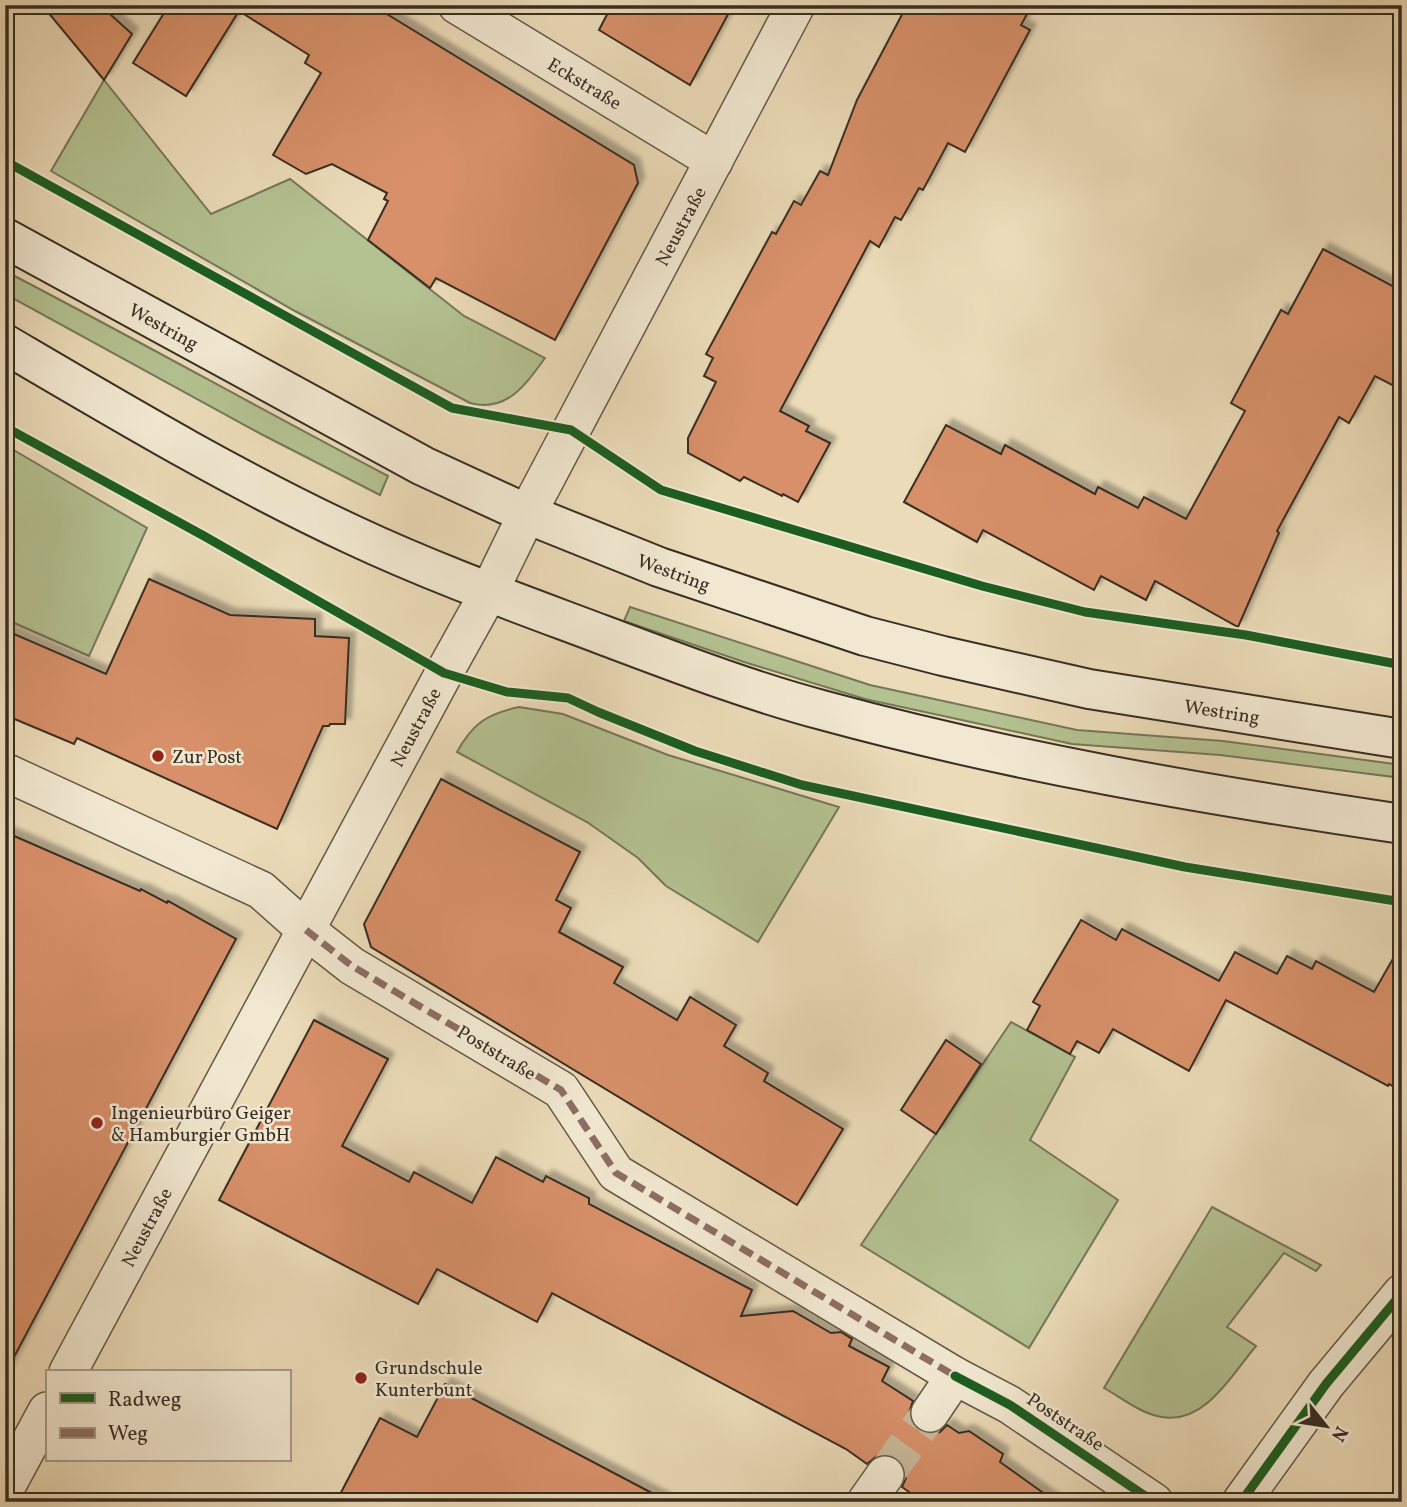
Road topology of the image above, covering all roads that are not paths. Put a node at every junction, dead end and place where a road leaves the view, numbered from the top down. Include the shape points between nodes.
1 (457, 5) edge
2 (796, 5) edge
3 (714, 161) junction
4 (5, 238) edge
5 (5, 344) edge
6 (527, 514) junction
7 (488, 594) junction
8 (1402, 739) edge
9 (5, 772) edge
10 (1402, 824) edge
11 (306, 930) junction
12 (1402, 1293) edge
13 (69, 1370) edge
14 (955, 1376) junction
15 (46, 1413) edge
16 (930, 1413) tunnel mouth
17 (5, 1489) edge
18 (1154, 1502) edge
19 (1241, 1502) edge

1 - 3 street, Eckstraße
2 - 3 street, Neustraße
3 - 6 street, Neustraße
4 - 6 main road, Westring via 423,466
5 - 7 main road via 234,474 351,534
6 - 7 street, Neustraße
6 - 8 main road, Westring via 659,567 864,636 1088,689
7 - 10 main road via 706,674 939,741 1216,796
7 - 11 street, Neustraße
9 - 11 street, Poststraße via 261,890
11 - 13 street, Neustraße
11 - 14 street, Poststraße via 352,966 561,1090 616,1173
12 - 19 street via 1326,1384
14 - 16 street
14 - 18 street, Poststraße via 1010,1405
15 - 17 street

